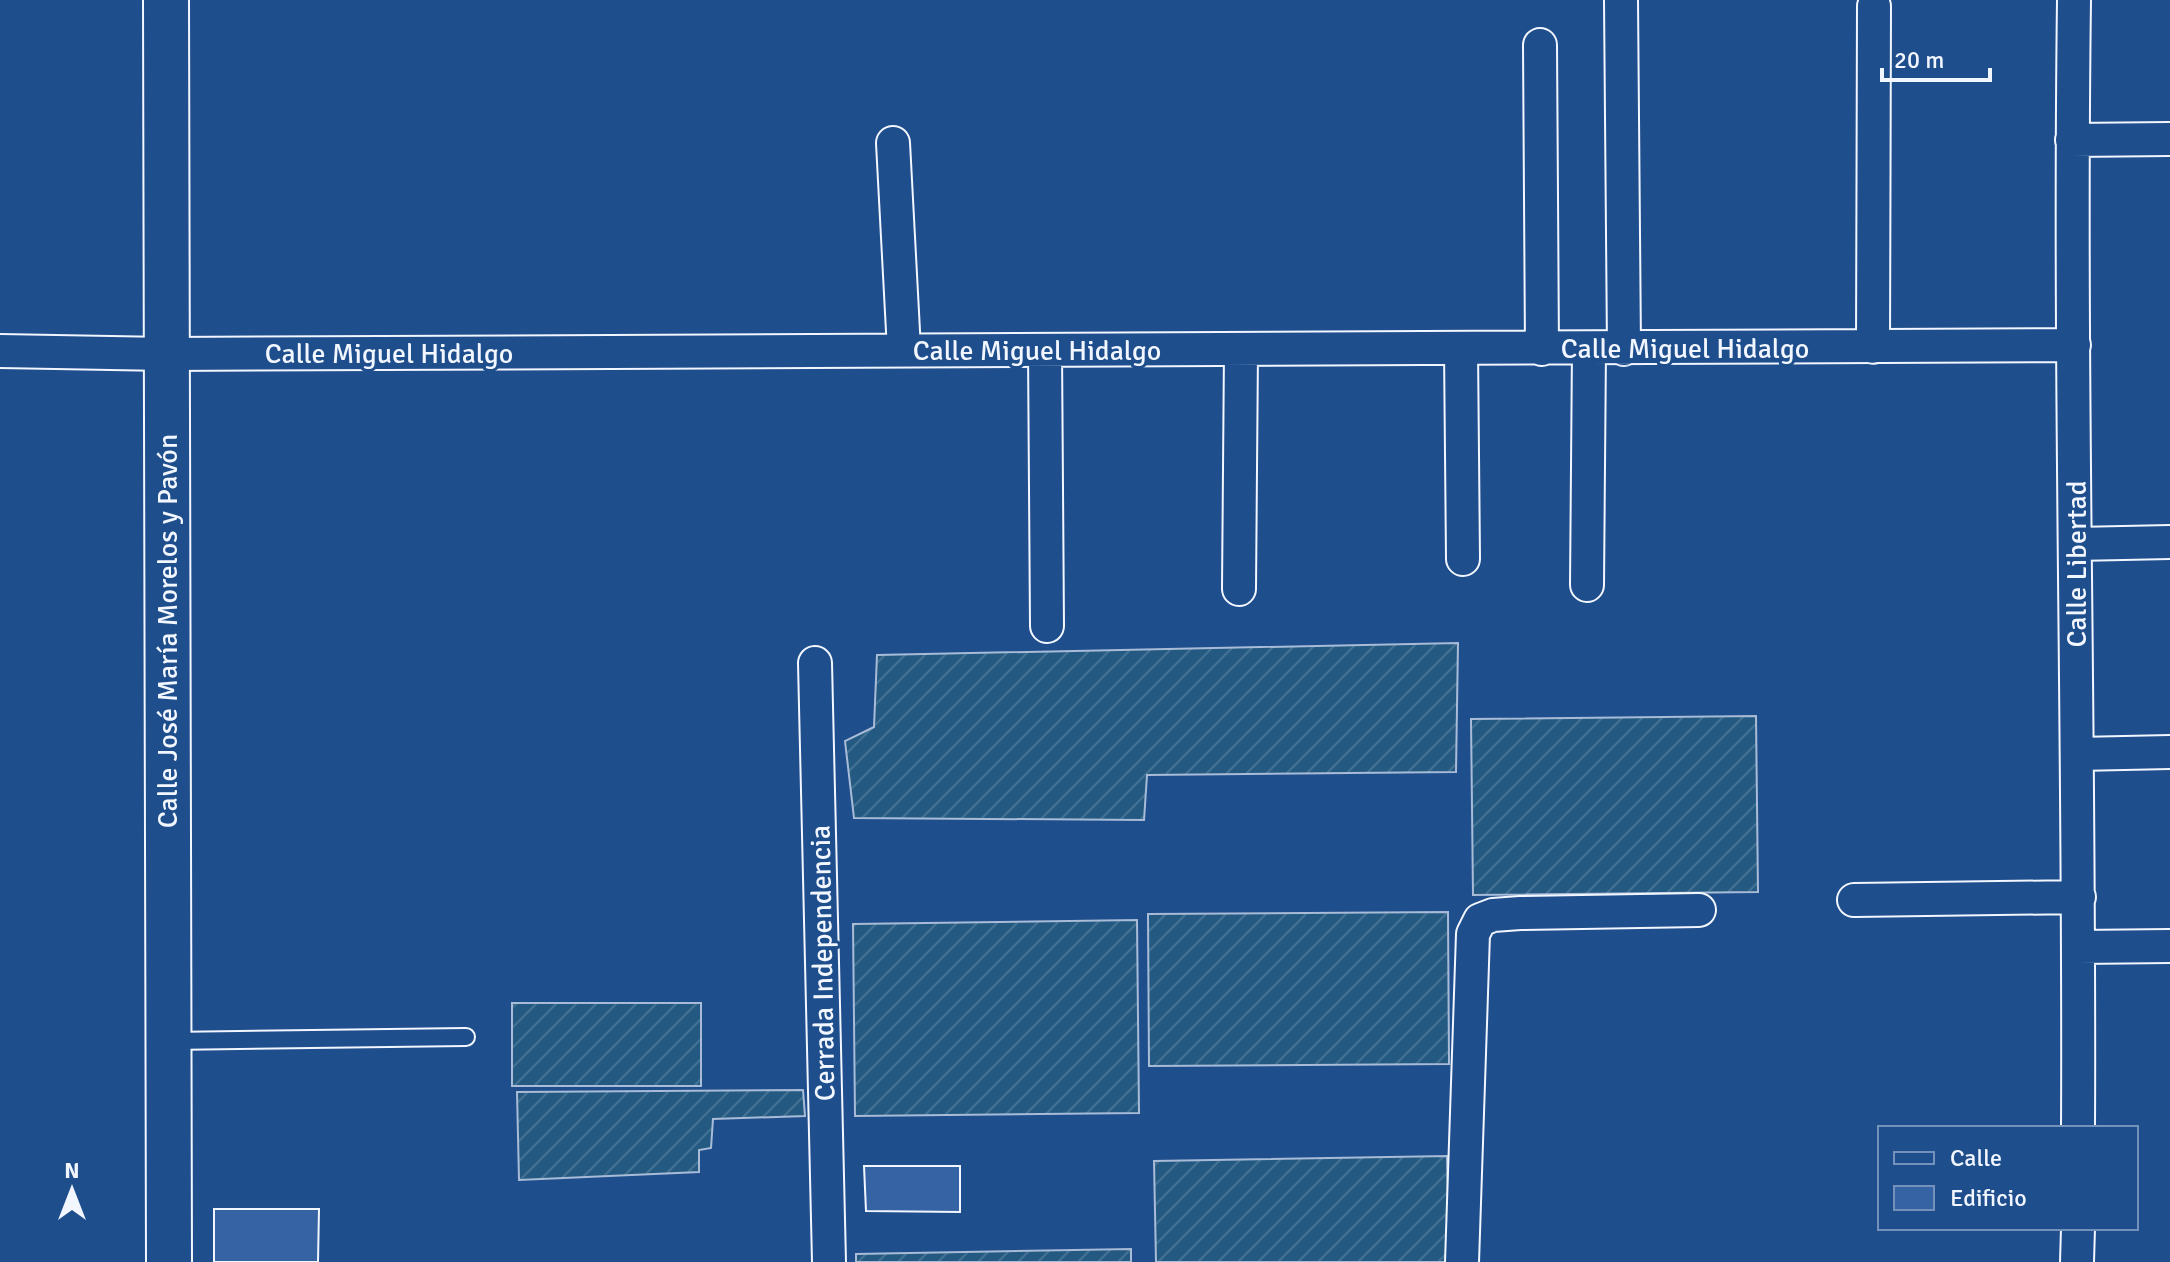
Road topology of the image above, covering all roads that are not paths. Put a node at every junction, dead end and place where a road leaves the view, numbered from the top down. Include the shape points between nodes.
1 (166, 0) edge
2 (1621, 0) edge
3 (2074, 0) edge
4 (1874, 6) dead end
5 (1540, 45) dead end
6 (2170, 139) edge
7 (2072, 140) junction
8 (893, 143) dead end
9 (2074, 345) junction
10 (1873, 347) junction
11 (1461, 349) junction
12 (1542, 349) junction
13 (1589, 349) junction
14 (1624, 349) junction
15 (904, 350) junction
16 (1045, 350) junction
17 (1241, 350) junction
18 (0, 351) edge
19 (166, 354) junction
20 (2170, 542) edge
21 (2076, 544) junction
22 (1463, 559) dead end
23 (1587, 585) dead end
24 (1239, 589) dead end
25 (1047, 626) dead end
26 (815, 663) dead end
27 (2170, 752) edge
28 (2078, 754) junction
29 (2079, 897) junction
30 (1854, 900) dead end
31 (1699, 910) dead end
32 (2170, 946) edge
33 (2079, 947) junction
34 (466, 1037) dead end
35 (168, 1041) junction
36 (2078, 1126) edge
37 (2078, 1230) edge
38 (169, 1262) edge
39 (829, 1262) edge
40 (1462, 1262) edge
41 (2077, 1262) edge

1 - 19 street, Calle José María Morelos y Pavón
2 - 14 street
3 - 7 street, Calle Libertad
4 - 10 street
5 - 12 street
6 - 7 street
7 - 9 street, Calle Libertad
8 - 15 street
9 - 10 street, Calle Miguel Hidalgo
9 - 21 street, Calle Libertad
10 - 14 street, Calle Miguel Hidalgo
11 - 12 street, Calle Miguel Hidalgo
11 - 17 street, Calle Miguel Hidalgo
11 - 22 street
12 - 13 street, Calle Miguel Hidalgo
13 - 14 street, Calle Miguel Hidalgo
13 - 23 street
15 - 16 street, Calle Miguel Hidalgo
15 - 19 street, Calle Miguel Hidalgo
16 - 17 street, Calle Miguel Hidalgo
16 - 25 street
17 - 24 street
18 - 19 street, Calle Miguel Hidalgo
19 - 35 street, Calle José María Morelos y Pavón
20 - 21 street
21 - 28 street, Calle Libertad
26 - 39 street, Cerrada Independencia
27 - 28 street
28 - 29 street, Calle Libertad
29 - 30 street
29 - 33 street, Calle Libertad
31 - 40 street via 1520,913 1480,920 1473,934
32 - 33 street
33 - 36 street, Calle Libertad
34 - 35 lane
35 - 38 street, Calle José María Morelos y Pavón
37 - 41 street

